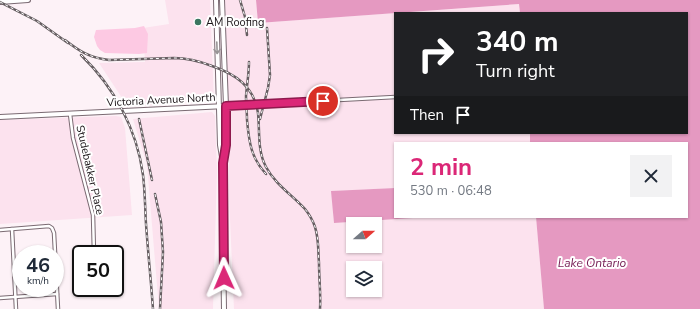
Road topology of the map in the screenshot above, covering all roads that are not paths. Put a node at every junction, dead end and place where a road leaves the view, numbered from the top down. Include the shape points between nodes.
1 (28, 0) edge
2 (216, 0) edge
3 (222, 0) edge
4 (0, 2) edge
5 (394, 97) edge
6 (219, 106) junction
7 (226, 106) junction
8 (70, 113) junction
9 (0, 117) edge
10 (223, 163) junction
11 (12, 229) junction
12 (0, 230) edge
13 (13, 245) edge
14 (55, 245) edge
15 (94, 245) edge
16 (16, 297) joint
17 (57, 297) edge
18 (0, 298) edge
19 (16, 309) edge
20 (58, 309) edge
21 (224, 309) edge

1 - 4 main road
2 -> 6 main road
3 - 7 main road
5 - 7 street, Victoria Avenue North
6 - 7 main road, Victoria Avenue North
6 - 8 main road, Victoria Avenue North
6 - 10 main road
7 - 10 main road via 226,145
8 - 9 main road, Victoria Avenue North
8 - 15 street, Studebakker Place via 73,139 93,216
10 - 21 main road
11 - 12 street
11 - 13 street
11 - 14 street via 49,226 54,233
16 - 18 street
16 - 19 street
17 - 20 street

